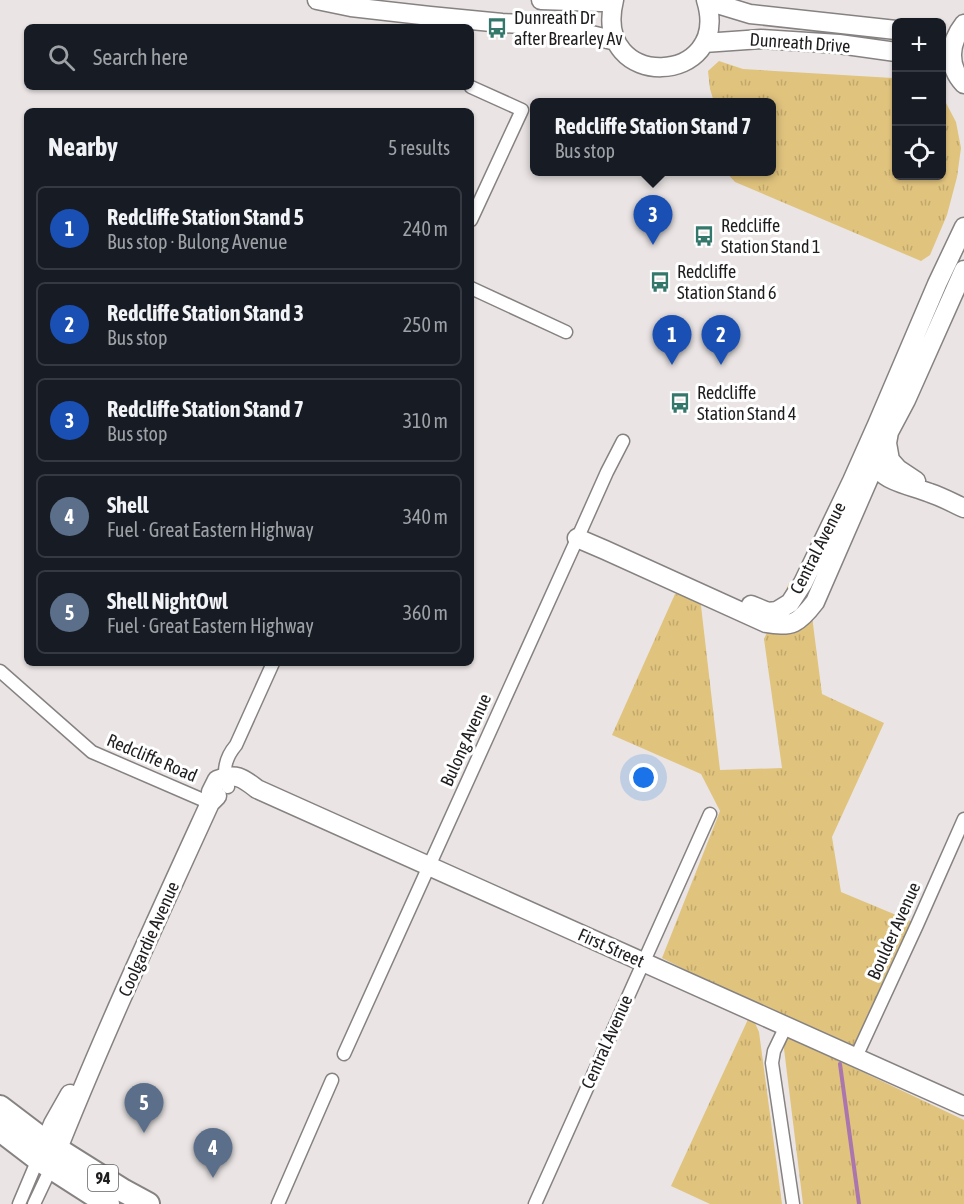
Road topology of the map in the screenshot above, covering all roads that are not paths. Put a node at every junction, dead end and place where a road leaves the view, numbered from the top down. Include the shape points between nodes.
1 (317, 0) edge
2 (541, 0) edge
3 (608, 0) edge
4 (614, 0) edge
5 (706, 1) edge
6 (958, 28) edge
7 (892, 29) edge
8 (616, 41) junction
9 (704, 43) junction
10 (892, 51) edge
11 (953, 72) edge
12 (474, 88) edge
13 (474, 214) edge
14 (964, 228) edge
15 (964, 270) edge
16 (474, 289) edge
17 (566, 332) dead end
18 (882, 430) junction
19 (623, 441) dead end
20 (884, 468) junction
21 (852, 481) junction
22 (964, 508) edge
23 (853, 515) junction
24 (579, 533) junction
25 (272, 666) edge
26 (0, 671) edge
27 (229, 780) junction
28 (210, 803) junction
29 (710, 814) dead end
30 (964, 819) edge
31 (429, 867) junction
32 (643, 962) junction
33 (786, 1026) junction
34 (344, 1054) dead end
35 (856, 1057) junction
36 (332, 1080) dead end
37 (964, 1106) edge
38 (0, 1107) edge
39 (0, 1130) edge
40 (48, 1155) junction
41 (19, 1204) edge
42 (34, 1204) edge
43 (108, 1204) edge
44 (148, 1204) edge
45 (278, 1204) edge
46 (535, 1204) edge
47 (793, 1204) edge

1 - 8 street via 430,16 554,26
2 - 3 street
4 - 8 street via 611,12
5 - 7 street, Dunreath Drive via 750,14
5 - 9 street via 710,22
6 - 11 street via 952,45
8 - 9 street via 632,59 654,68 690,59
9 - 10 street, Dunreath Drive via 761,39
12 - 13 street via 522,110
14 - 18 street, Central Avenue via 937,284
15 - 18 street, Central Avenue via 906,400
16 - 17 street
18 - 20 street, Central Avenue via 872,441 872,449
18 - 21 street, Central Avenue
19 - 24 street, Bulong Avenue
20 - 21 street, Central Avenue via 861,473
20 - 22 street
20 - 23 street, Central Avenue
20 - 23 street, Central Avenue via 883,483 864,497
21 - 24 street, Central Avenue via 803,583 790,603 777,611 757,608
23 - 24 street, Central Avenue via 815,602 798,622 778,626 616,554
24 - 31 street, Bulong Avenue
25 - 27 street, Coolgardie Avenue via 230,751 226,762
26 - 28 street, Redcliffe Road via 92,752
27 - 28 street, Coolgardie Avenue via 217,780
27 - 31 street, First Street via 243,778 257,789
28 - 40 street, Coolgardie Avenue via 88,1076
29 - 32 street, Central Avenue
30 - 35 street, Boulder Avenue
31 - 32 street, First Street
31 - 34 street, Bulong Avenue
32 - 33 street, First Street
32 - 46 street, Central Avenue
33 - 35 street, First Street
33 - 47 street via 772,1063
35 - 37 street, First Street
36 - 45 street
38 - 40 highway, 94
39 - 40 highway, 94
40 - 41 street, Coolgardie Avenue
40 - 42 street, Coolgardie Avenue
40 - 43 highway, 94
40 - 44 highway, 94

